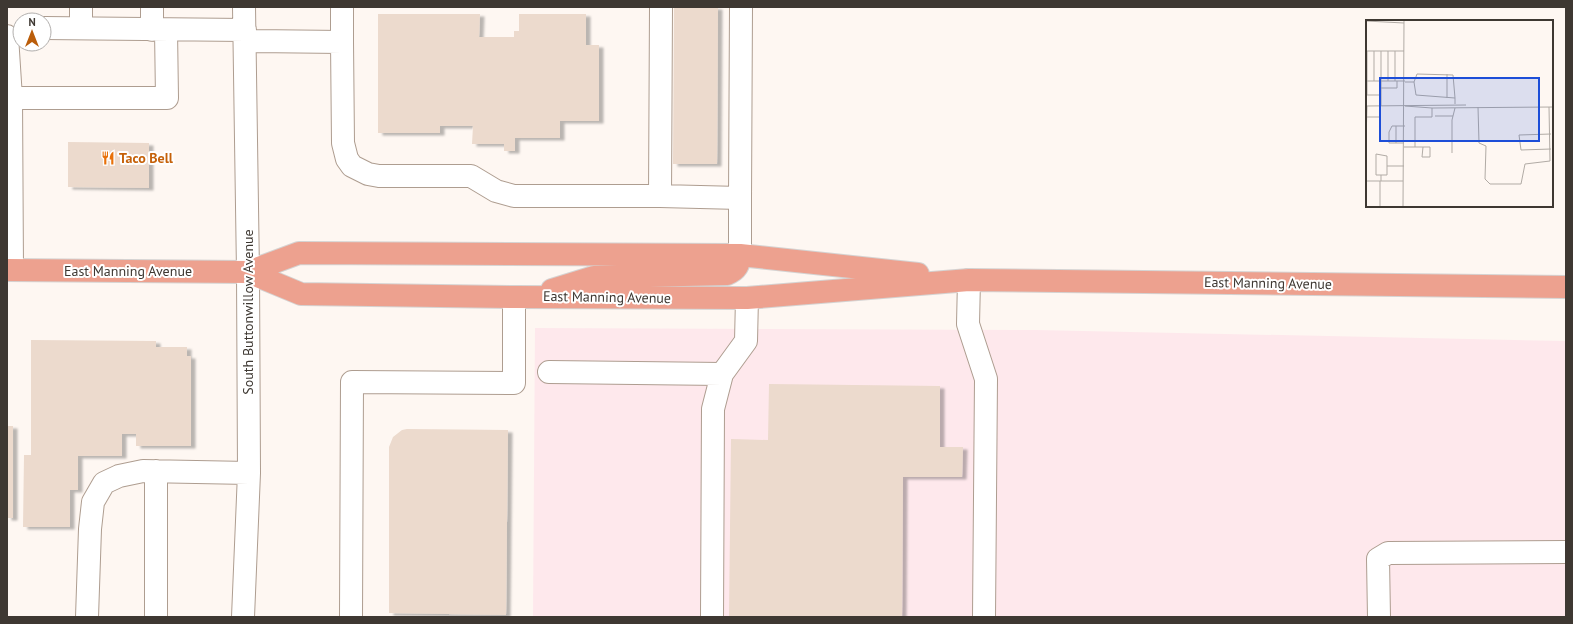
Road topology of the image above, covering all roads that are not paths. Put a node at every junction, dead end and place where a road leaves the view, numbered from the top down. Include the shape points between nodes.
1 (81, 7) edge
2 (152, 7) edge
3 (244, 7) edge
4 (342, 7) edge
5 (661, 7) edge
6 (741, 7) edge
7 (52, 28) edge
8 (81, 28) junction
9 (159, 30) junction
10 (7, 36) edge
11 (245, 36) junction
12 (342, 42) junction
13 (11, 98) junction
14 (9, 165) edge
15 (660, 196) junction
16 (740, 198) junction
17 (740, 255) junction
18 (9, 270) edge
19 (248, 272) junction
20 (969, 280) junction
21 (1566, 286) edge
22 (522, 296) junction
23 (747, 298) junction
24 (549, 372) dead end
25 (722, 374) junction
26 (156, 471) junction
27 (249, 473) junction
28 (1566, 552) edge
29 (87, 617) edge
30 (156, 617) edge
31 (243, 617) edge
32 (351, 617) edge
33 (712, 617) edge
34 (984, 617) edge
35 (1379, 617) edge

1 - 8 street
2 - 9 street
3 - 11 street, South Buttonwillow Avenue
4 - 12 street
5 - 15 street
6 - 16 street
7 - 8 street
8 - 9 street
9 - 11 street
9 - 13 street via 167,98
10 - 13 street
11 - 12 street
11 - 19 street, South Buttonwillow Avenue
12 - 15 street via 342,143 347,159 360,170 379,176 471,176 496,191 514,196
13 - 14 street
14 - 18 street
15 - 16 street
16 - 17 street
17 - 19 main road, East Manning Avenue via 299,253
17 - 20 main road, East Manning Avenue
17 - 22 main road via 739,265 735,271 727,274 594,277
18 - 19 main road, East Manning Avenue
19 - 22 main road, East Manning Avenue via 300,294
19 - 27 street, South Buttonwillow Avenue
20 - 21 main road, East Manning Avenue
20 - 23 main road, East Manning Avenue
20 - 34 street via 968,324 986,379
22 - 23 main road, East Manning Avenue
22 - 32 street via 514,383 352,382
23 - 25 street via 746,341
24 - 25 street
25 - 33 street via 714,409
26 - 27 street
26 - 29 street via 119,476 104,483 93,502
26 - 30 street
27 - 31 street, South Buttonwillow Avenue
28 - 35 street via 1388,553 1378,559

